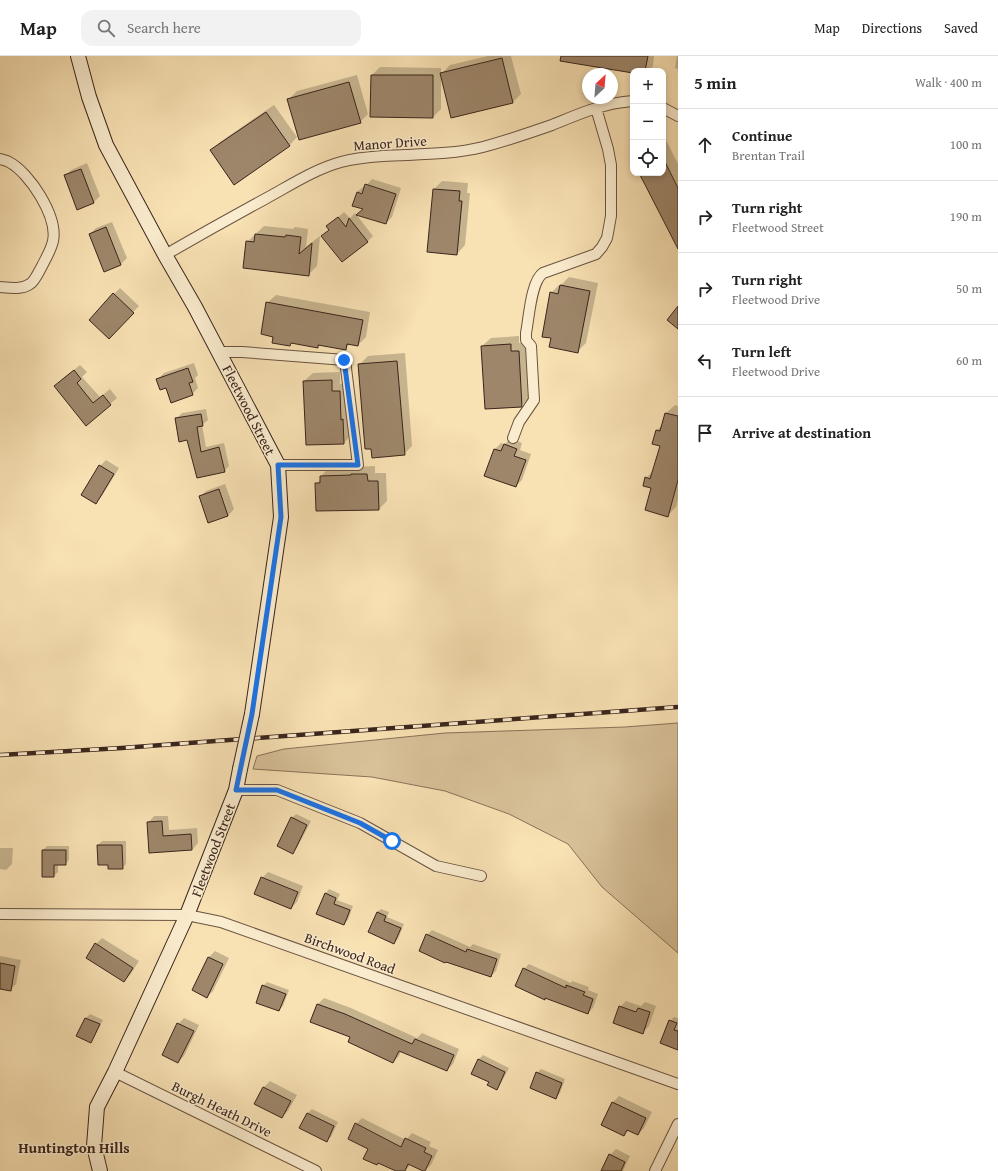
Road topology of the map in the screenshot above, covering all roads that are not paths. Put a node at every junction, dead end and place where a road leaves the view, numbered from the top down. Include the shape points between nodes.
1 (78, 56) edge
2 (630, 101) edge
3 (596, 108) junction
4 (666, 110) edge
5 (678, 116) edge
6 (0, 159) edge
7 (165, 255) junction
8 (0, 287) edge
9 (220, 352) junction
10 (513, 438) dead end
11 (278, 465) junction
12 (236, 790) junction
13 (481, 876) dead end
14 (0, 914) edge
15 (187, 915) junction
16 (115, 1072) junction
17 (678, 1084) edge
18 (678, 1124) edge
19 (100, 1171) edge
20 (316, 1171) edge
21 (655, 1171) edge

1 - 7 street, Fleetwood Street via 106,145
2 - 3 street, Manor Drive
3 - 7 street, Manor Drive via 528,134 482,147 428,154 358,158 341,162 304,177
3 - 10 street via 611,165 611,216 607,238 596,254 550,269 539,276 534,285 526,333 526,340 531,346 534,400
4 - 5 street
6 - 8 street via 9,162 34,185 52,225 53,240 49,255 31,283 19,288
7 - 9 street, Fleetwood Street
9 - 11 street, Fleetwood Street
9 - 11 street via 344,360 358,465
11 - 12 street, Fleetwood Street, bridge via 281,517 252,714
12 - 13 street via 277,790 360,823 436,866
12 - 15 street, Fleetwood Street
14 - 15 street, Birchwood Road
15 - 16 street, Fleetwood Street
15 - 17 street, Birchwood Road via 221,922
16 - 19 street, Fleetwood Street via 97,1107 94,1146
16 - 20 street, Burgh Heath Drive
18 - 21 street

